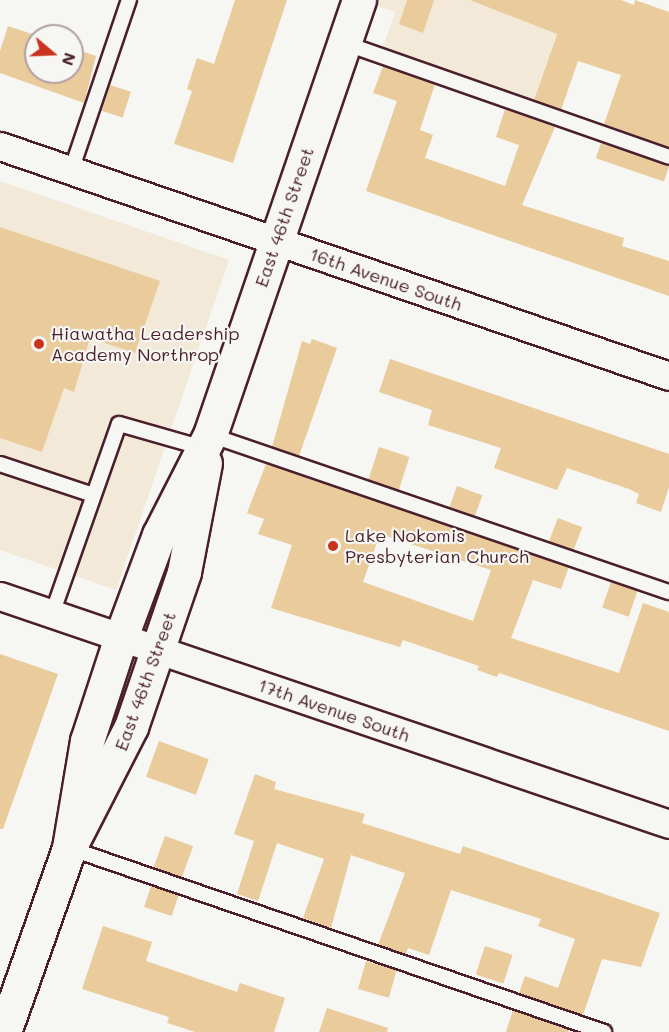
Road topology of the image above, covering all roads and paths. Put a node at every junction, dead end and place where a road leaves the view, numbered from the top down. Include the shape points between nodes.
1 (129, 0) edge
2 (359, 0) edge
3 (344, 43) junction
4 (0, 146) edge
5 (669, 157) edge
6 (71, 171) junction
7 (276, 241) junction
8 (669, 376) edge
9 (206, 442) junction
10 (0, 464) edge
11 (93, 495) junction
12 (669, 592) edge
13 (0, 596) edge
14 (52, 614) junction
15 (121, 638) junction
16 (157, 650) junction
17 (669, 824) edge
18 (69, 848) junction
19 (4, 1032) edge
20 (604, 1032) edge

1 - 6 lane
2 - 3 main road, East 46th Street
3 - 5 lane
3 - 7 main road, East 46th Street
4 - 6 street, 16th Avenue South
6 - 7 street, 16th Avenue South
7 - 8 street, 16th Avenue South
7 - 9 main road, East 46th Street
9 - 11 lane via 119,424
9 - 12 lane
9 - 15 main road, East 46th Street via 159,535
9 - 16 main road, East 46th Street via 193,537
10 - 11 lane
11 - 14 lane
13 - 14 street, 17th Avenue South
14 - 15 street, 17th Avenue South
15 - 16 street, 17th Avenue South
15 - 18 main road, East 46th Street via 87,741
16 - 17 street, 17th Avenue South
16 - 18 main road, East 46th Street via 120,754
18 - 19 main road, East 46th Street
18 - 20 lane

